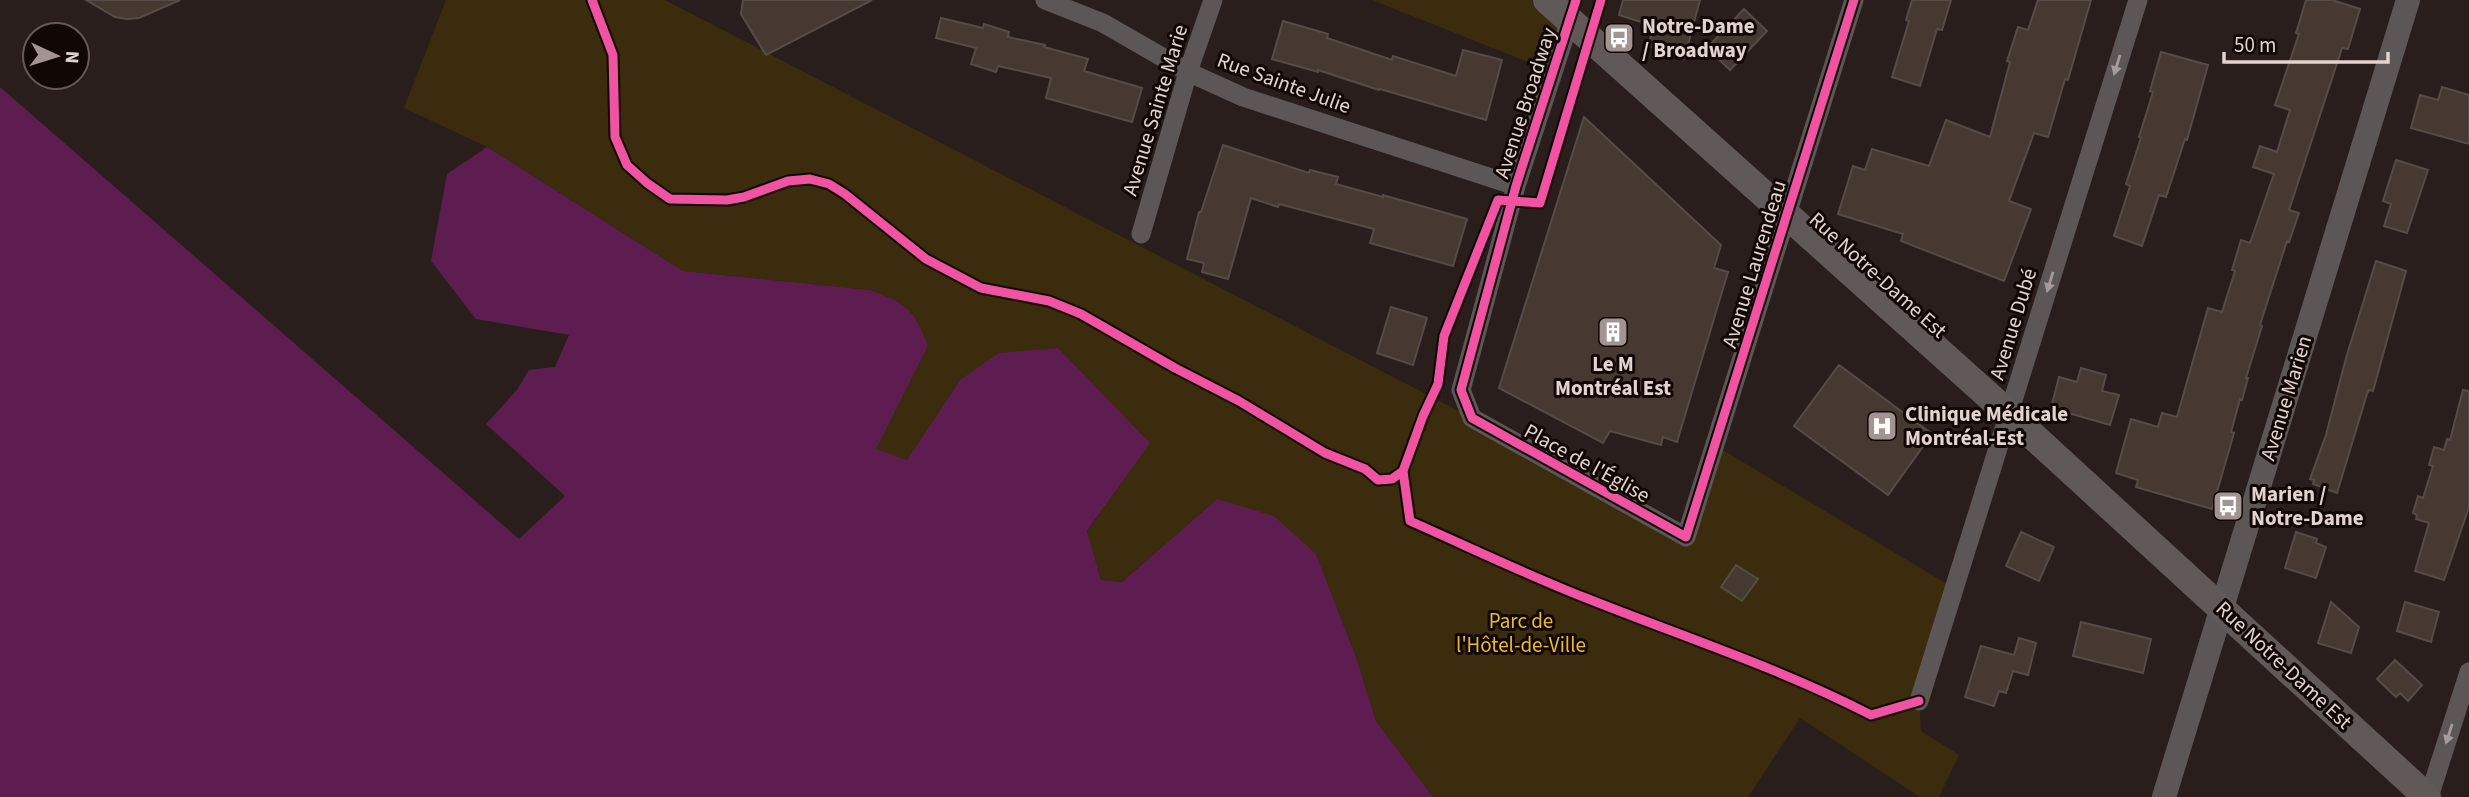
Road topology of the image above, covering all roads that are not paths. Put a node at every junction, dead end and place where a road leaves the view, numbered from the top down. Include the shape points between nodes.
1 (1045, 0) edge
2 (1213, 0) edge
3 (1547, 0) edge
4 (1854, 0) edge
5 (2138, 0) edge
6 (2409, 0) edge
7 (1573, 10) edge
8 (1188, 72) junction
9 (1517, 186) junction
10 (1787, 216) junction
11 (1141, 234) dead end
12 (2009, 414) junction
13 (1472, 418) joint
14 (1686, 537) joint
15 (2222, 608) junction
16 (2469, 672) edge
17 (1919, 701) dead end
18 (2164, 797) edge
19 (2428, 797) edge

1 - 8 street, Rue Sainte Julie via 1103,23
2 - 8 street, Avenue Sainte Marie
3 - 7 main road, Rue Notre-Dame Est
4 - 10 street, Avenue Laurendeau
5 -> 12 street, Avenue Dubé
6 - 15 street, Avenue Marien
7 - 9 street, Avenue Broadway
7 - 10 main road, Rue Notre-Dame Est
8 - 9 street, Rue Sainte Julie via 1243,97
8 - 11 street, Avenue Sainte Marie
9 - 13 street, Avenue Broadway via 1461,390
10 - 12 main road, Rue Notre-Dame Est
10 - 14 street, Avenue Laurendeau
12 - 15 main road, Rue Notre-Dame Est
12 - 17 street, Avenue Dubé
13 - 14 street, Place de l'Église
15 - 18 street, Avenue Marien
15 - 19 main road, Rue Notre-Dame Est
16 -> 19 street

